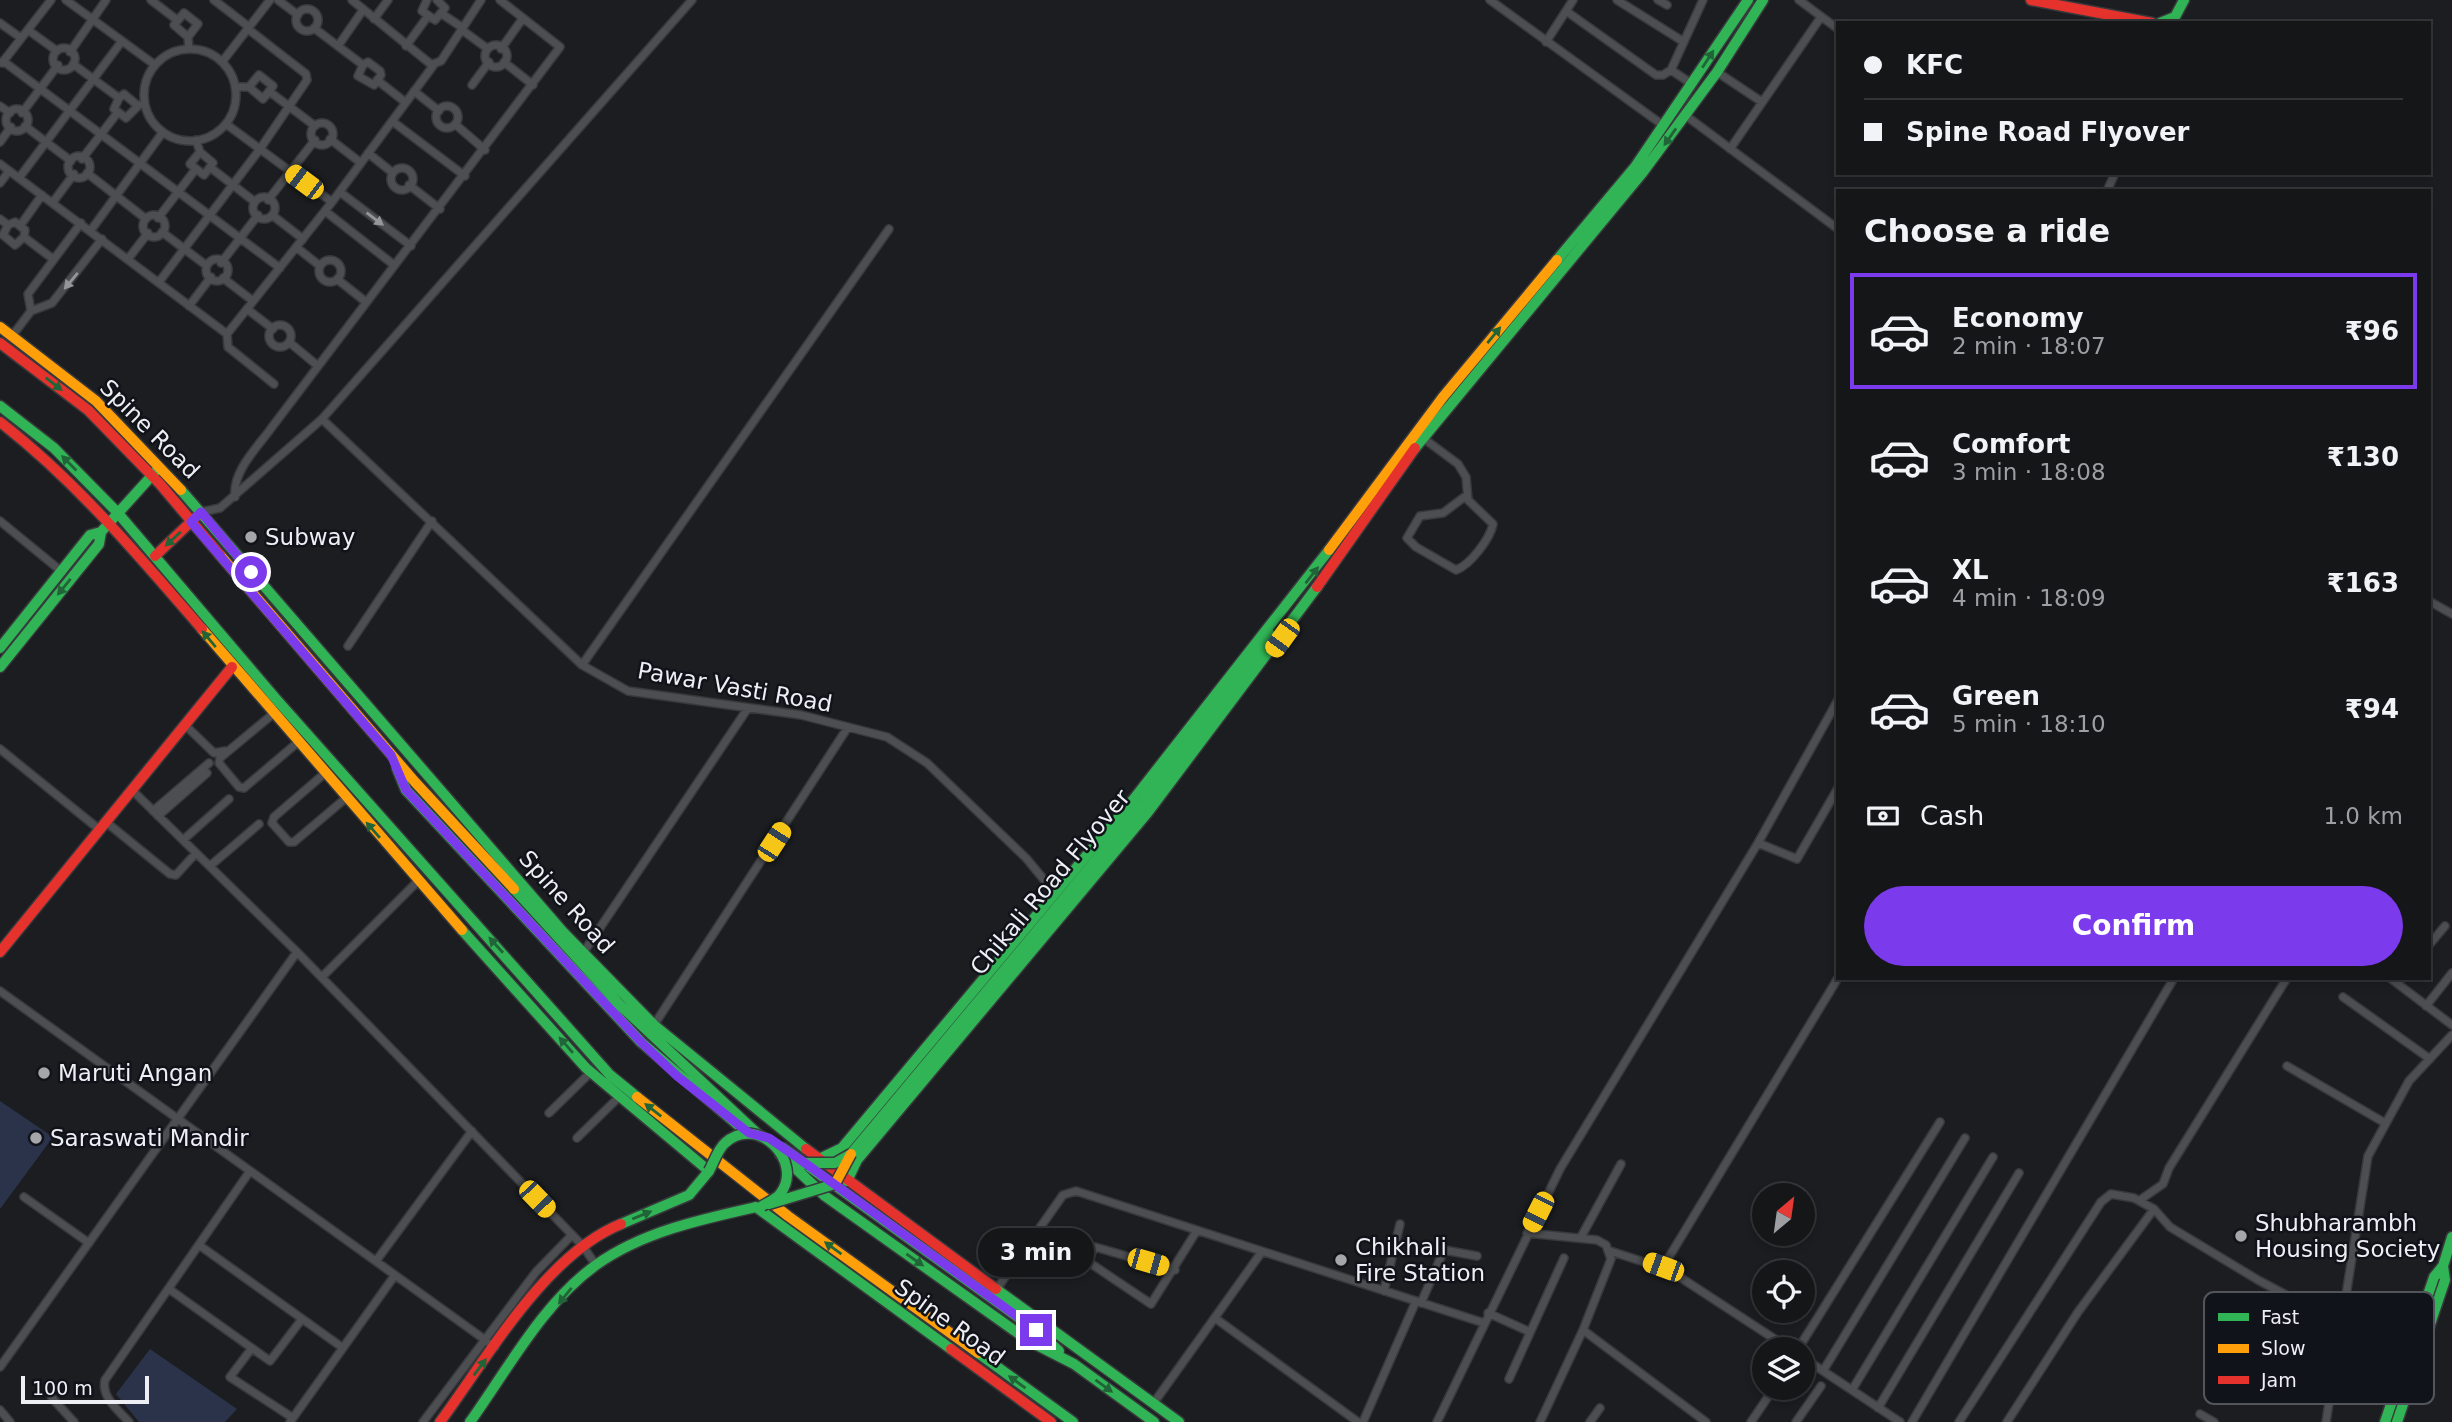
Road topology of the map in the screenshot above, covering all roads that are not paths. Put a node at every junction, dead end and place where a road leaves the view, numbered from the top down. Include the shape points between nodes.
1 (66, 0) edge
2 (106, 0) edge
3 (150, 0) edge
4 (214, 0) edge
5 (270, 0) edge
6 (278, 0) edge
7 (352, 0) edge
8 (388, 0) edge
9 (425, 0) edge
10 (438, 0) edge
11 (481, 0) edge
12 (500, 0) edge
13 (692, 0) edge
14 (1490, 0) edge
15 (1573, 0) edge
16 (1617, 0) edge
17 (1658, 0) edge
18 (1703, 0) edge
19 (1748, 0) edge
20 (1763, 0) edge
21 (1799, 0) edge
22 (2031, 0) edge
23 (2184, 0) edge
24 (48, 1) edge
25 (1667, 5) dead end
26 (363, 9) junction
27 (1566, 11) junction
28 (442, 13) junction
29 (298, 15) junction
30 (428, 16) junction
31 (1821, 17) junction
32 (523, 18) junction
33 (374, 19) junction
34 (93, 20) junction
35 (177, 20) junction
36 (2174, 20) edge
37 (2141, 21) edge
38 (0, 23) edge
39 (248, 28) junction
40 (314, 28) junction
41 (1836, 28) edge
42 (463, 29) junction
43 (28, 30) junction
44 (188, 37) junction
45 (21, 38) junction
46 (122, 41) junction
47 (1546, 42) junction
48 (1684, 42) junction
49 (338, 46) junction
50 (407, 46) junction
51 (488, 48) junction
52 (501, 48) junction
53 (189, 49) junction
54 (57, 51) junction
55 (70, 52) junction
56 (222, 62) junction
57 (489, 62) junction
58 (504, 62) junction
59 (1, 63) edge
60 (73, 64) junction
61 (433, 64) junction
62 (58, 65) junction
63 (155, 65) junction
64 (363, 65) junction
65 (1671, 70) junction
66 (1717, 72) junction
67 (93, 79) junction
68 (377, 80) junction
69 (1692, 84) junction
70 (472, 85) dead end
71 (533, 85) junction
72 (249, 87) junction
73 (235, 88) junction
74 (41, 89) junction
75 (414, 91) junction
76 (270, 92) junction
77 (119, 98) junction
78 (405, 102) junction
79 (1762, 102) junction
80 (141, 104) junction
81 (0, 106) edge
82 (290, 107) junction
83 (69, 111) junction
84 (117, 111) junction
85 (439, 111) junction
86 (10, 113) junction
87 (22, 113) junction
88 (1685, 115) junction
89 (392, 121) junction
90 (226, 124) junction
91 (455, 124) junction
92 (25, 126) junction
93 (315, 126) junction
94 (1664, 126) junction
95 (11, 127) junction
96 (163, 132) junction
97 (100, 135) junction
98 (330, 139) junction
99 (196, 140) junction
100 (315, 140) junction
101 (0, 142) edge
102 (46, 142) junction
103 (260, 149) junction
104 (1730, 149) junction
105 (485, 150) junction
106 (200, 152) junction
107 (368, 153) junction
108 (82, 159) junction
109 (71, 161) junction
110 (361, 163) junction
111 (0, 164) edge
112 (140, 166) junction
113 (211, 168) junction
114 (195, 170) junction
115 (9, 171) junction
116 (291, 172) junction
117 (87, 173) junction
118 (393, 173) junction
119 (74, 174) junction
120 (466, 176) junction
121 (19, 178) junction
122 (0, 183) edge
123 (233, 185) junction
124 (409, 185) junction
125 (340, 192) junction
126 (177, 193) junction
127 (42, 195) junction
128 (117, 197) junction
129 (268, 200) junction
130 (53, 202) junction
131 (255, 202) junction
132 (332, 202) junction
133 (440, 209) junction
134 (325, 211) junction
135 (258, 215) junction
136 (272, 215) junction
137 (208, 216) junction
138 (158, 218) junction
139 (0, 219) edge
140 (146, 219) junction
141 (81, 223) junction
142 (8, 225) junction
143 (20, 226) junction
144 (1836, 228) edge
145 (890, 229) dead end
146 (91, 230) junction
147 (162, 232) junction
148 (148, 233) junction
149 (24, 237) junction
150 (102, 239) junction
151 (240, 239) junction
152 (303, 239) junction
153 (411, 246) junction
154 (296, 247) junction
155 (184, 249) junction
156 (53, 259) junction
157 (128, 259) junction
158 (221, 263) junction
159 (207, 265) junction
160 (394, 265) junction
161 (320, 267) junction
162 (280, 268) junction
163 (212, 277) junction
164 (223, 278) junction
165 (337, 279) junction
166 (159, 282) junction
167 (253, 301) junction
168 (366, 302) junction
169 (189, 306) junction
170 (247, 309) junction
171 (31, 311) junction
172 (0, 327) edge
173 (273, 329) junction
174 (227, 334) junction
175 (12, 336) junction
176 (289, 342) junction
177 (0, 343) edge
178 (318, 366) junction
179 (274, 384) dead end
180 (0, 406) edge
181 (322, 419) junction
182 (0, 422) edge
183 (1419, 436) junction
184 (160, 466) junction
185 (152, 475) junction
186 (1467, 495) junction
187 (234, 497) junction
188 (117, 512) junction
189 (201, 512) junction
190 (1366, 512) junction
191 (432, 521) junction
192 (109, 522) junction
193 (191, 522) junction
194 (1, 525) edge
195 (101, 532) junction
196 (155, 556) junction
197 (61, 571) junction
198 (2431, 602) edge
199 (2452, 614) edge
200 (1270, 629) junction
201 (1282, 638) junction
202 (348, 646) dead end
203 (0, 648) edge
204 (1262, 649) junction
205 (582, 665) junction
206 (0, 667) edge
207 (233, 667) junction
208 (1836, 704) edge
209 (748, 708) junction
210 (271, 713) junction
211 (186, 725) junction
212 (848, 727) junction
213 (297, 743) junction
214 (0, 749) edge
215 (391, 755) junction
216 (208, 763) dead end
217 (207, 773) dead end
218 (324, 774) junction
219 (132, 790) junction
220 (1836, 791) edge
221 (346, 798) junction
222 (229, 799) dead end
223 (156, 813) junction
224 (259, 824) dead end
225 (103, 826) junction
226 (183, 839) junction
227 (1758, 843) junction
228 (196, 852) junction
229 (210, 866) junction
230 (418, 881) junction
231 (1055, 893) junction
232 (2445, 926) dead end
233 (2431, 943) edge
234 (0, 952) edge
235 (297, 952) junction
236 (583, 953) junction
237 (2452, 973) edge
238 (322, 977) junction
239 (1837, 980) edge
240 (2173, 980) edge
241 (2286, 980) edge
242 (2399, 981) edge
243 (0, 992) edge
244 (2343, 997) dead end
245 (2426, 1006) junction
246 (2452, 1025) edge
247 (651, 1029) junction
248 (2452, 1035) edge
249 (2430, 1059) junction
250 (2287, 1066) dead end
251 (591, 1072) junction
252 (618, 1098) junction
253 (549, 1113) dead end
254 (178, 1119) junction
255 (1940, 1122) dead end
256 (2385, 1123) junction
257 (472, 1131) junction
258 (749, 1133) junction
259 (577, 1138) dead end
260 (1965, 1138) dead end
261 (774, 1142) junction
262 (851, 1154) junction
263 (1993, 1157) dead end
264 (819, 1159) junction
265 (805, 1163) junction
266 (1621, 1164) dead end
267 (250, 1171) junction
268 (709, 1171) junction
269 (2019, 1173) dead end
270 (847, 1181) junction
271 (835, 1184) junction
272 (24, 1196) dead end
273 (2140, 1200) junction
274 (763, 1206) junction
275 (2154, 1209) junction
276 (1401, 1224) dead end
277 (1196, 1232) junction
278 (1527, 1233) junction
279 (572, 1235) junction
280 (1581, 1237) junction
281 (2452, 1237) edge
282 (89, 1243) junction
283 (199, 1245) junction
284 (582, 1245) junction
285 (1610, 1251) junction
286 (1262, 1253) junction
287 (1476, 1256) dead end
288 (1564, 1258) dead end
289 (376, 1261) junction
290 (2447, 1262) edge
291 (596, 1265) junction
292 (1663, 1267) junction
293 (1175, 1270) junction
294 (395, 1275) junction
295 (169, 1289) junction
296 (996, 1290) junction
297 (1384, 1291) junction
298 (2282, 1292) edge
299 (2346, 1292) edge
300 (2429, 1292) edge
301 (1418, 1302) junction
302 (1488, 1313) junction
303 (2434, 1313) edge
304 (1216, 1318) junction
305 (302, 1319) junction
306 (1484, 1323) junction
307 (1583, 1331) junction
308 (1530, 1332) junction
309 (1772, 1337) edge
310 (1806, 1337) edge
311 (486, 1339) junction
312 (495, 1347) junction
313 (252, 1348) junction
314 (343, 1348) junction
315 (1074, 1364) junction
316 (1815, 1366) edge
317 (0, 1367) edge
318 (1823, 1371) junction
319 (1508, 1379) dead end
320 (1821, 1386) dead end
321 (1852, 1390) junction
322 (52, 1398) dead end
323 (1766, 1400) edge
324 (1153, 1404) junction
325 (2329, 1404) edge
326 (2391, 1404) edge
327 (2403, 1404) edge
328 (1601, 1408) dead end
329 (1878, 1408) junction
330 (0, 1410) edge
331 (2200, 1414) dead end
332 (292, 1420) edge
333 (10, 1422) edge
334 (74, 1422) edge
335 (129, 1422) edge
336 (423, 1422) edge
337 (440, 1422) edge
338 (470, 1422) edge
339 (1051, 1422) edge
340 (1073, 1422) edge
341 (1154, 1422) edge
342 (1179, 1422) edge
343 (1360, 1422) edge
344 (1437, 1422) edge
345 (1540, 1422) edge
346 (1590, 1422) edge
347 (1706, 1422) edge
348 (1751, 1422) edge
349 (1796, 1422) edge
350 (1900, 1422) edge
351 (1912, 1422) edge
352 (1959, 1422) edge
353 (2007, 1422) edge
354 (2214, 1422) edge
355 (2326, 1422) edge
356 (2385, 1422) edge
357 (2397, 1422) edge

1 - 34 street
2 - 34 street
3 - 35 street
4 - 39 street
5 - 39 street
6 - 29 street
7 - 26 street
8 - 33 street
9 - 30 street via 422,11
10 - 28 street via 445,8
11 - 42 street
12 - 32 street
13 - 181 street
14 - 47 street
15 - 27 street
16 - 48 street
17 - 25 street
18 - 48 street
69 -> 19 main road
20 - 66 main road
21 - 31 street
22 - 37 main road
23 - 36 main road
24 - 43 street
26 - 33 street
26 - 49 street
27 - 47 street
27 - 65 street via 1656,75
28 - 30 street via 436,20
28 - 42 street
29 - 40 street via 296,23 308,32
29 - 40 street via 308,9 319,20
30 - 50 street
31 - 41 street
31 - 79 street
32 - 52 street
32 - 71 street via 561,47
33 - 50 street
34 - 46 street
34 - 55 street
35 - 44 street via 174,27
35 - 44 street via 184,13 197,22
38 - 45 street
39 - 56 street
39 - 82 street via 307,77
40 - 49 street
42 - 51 street
42 - 61 street via 442,61
43 - 45 street
43 - 54 street
44 - 53 street
45 - 59 street
46 - 63 street
46 - 67 street
47 - 94 street
48 - 65 street
49 - 64 street
50 - 61 street
51 - 52 street via 494,44
51 - 57 street via 484,56
52 - 58 street via 508,55
53 - 56 street
53 - 63 street
54 - 55 street via 63,47
54 - 62 street via 52,59
55 - 60 street via 76,58
56 - 73 street
57 - 58 street via 498,68
57 - 70 street
58 - 71 street
59 - 74 street
60 - 62 street via 67,71
60 - 67 street
61 - 75 street
62 - 74 street
63 - 80 street
64 - 68 street via 368,62 380,71
64 - 68 street via 358,76 372,86
65 - 69 street
66 - 79 street
66 - 88 main road
67 - 77 street
67 - 83 street
68 - 78 street
69 - 94 main road
71 - 105 street
72 - 73 street
72 - 76 street via 261,99
72 - 76 street via 259,75 271,84
73 - 90 street via 233,111
74 - 83 street
74 - 87 street
75 - 78 street
75 - 85 street
76 - 82 street
77 - 80 street via 125,95
77 - 84 street via 113,106
78 - 89 street
79 - 104 street
80 - 84 street via 129,118
80 - 96 street
81 - 86 street
82 - 93 street
82 - 103 street
83 - 97 street
83 - 102 street
84 - 97 street
85 - 91 street via 436,120 447,129
85 - 91 street via 447,106 459,117
86 - 87 street via 16,108
86 - 95 street via 5,120
87 - 92 street via 29,120
88 - 104 street
88 -> 183 main road via 1593,237
89 - 107 street
89 - 120 street
90 - 99 street
90 - 103 street
91 - 105 street
92 - 95 street via 20,132
92 - 102 street
93 - 98 street via 320,122 332,131
93 - 100 street via 310,134
183 -> 94 main road
95 - 101 street
96 - 99 street via 176,139
96 - 112 street
97 - 108 street
97 - 112 street
98 - 100 street via 324,146
98 - 110 street
99 - 106 street
100 - 116 street
102 - 109 street
102 - 121 street
103 - 116 street
103 - 123 street
104 - 144 street
105 - 120 street
106 - 113 street via 212,161
106 - 114 street via 190,163
107 - 110 street
107 - 118 street
108 - 109 street via 78,155
108 - 117 street via 91,167
109 - 119 street via 67,167
110 - 125 street
111 - 115 street
112 - 126 street
112 - 128 street
113 - 114 street via 204,176
113 - 123 street
114 - 126 street
115 - 121 street
115 - 122 street
116 - 129 street
116 - 132 street
117 - 119 street via 82,179
117 - 128 street
118 - 124 street via 390,181 402,190
118 - 124 street via 402,167 414,178
119 - 130 street
120 - 133 street
121 - 127 street
123 - 131 street
123 - 137 street
124 - 133 street
125 - 132 street
125 -> 153 street
126 - 137 street
126 - 138 street
127 - 130 street
127 - 143 street
128 - 140 street
128 - 146 street
129 - 131 street via 262,196
129 - 136 street via 276,207
130 - 141 street
131 - 135 street via 253,210
132 - 134 street
133 - 153 street
134 - 152 street
134 - 160 street
135 - 136 street via 266,220
135 - 151 street
136 - 152 street
137 - 151 street
137 - 155 street
138 - 140 street via 152,214
138 - 147 street via 166,225
139 - 142 street
140 - 148 street via 142,228
141 - 146 street
141 - 156 street
142 - 143 street via 13,221
142 - 149 street via 3,235 15,244
143 - 149 street via 26,232
145 - 205 street
146 - 150 street
147 - 148 street via 156,238
147 - 155 street
148 - 157 street
149 - 156 street
150 - 157 street
150 -> 171 street via 52,303
151 - 158 street
151 - 162 street
152 - 154 street
153 - 160 street
154 - 161 street
154 - 162 street
155 - 159 street
155 - 166 street
156 - 171 street via 28,294
157 - 166 street
158 - 159 street via 215,258
158 - 164 street via 229,270
159 - 163 street via 205,272
160 - 168 street
161 - 165 street via 318,274 330,283
161 - 165 street via 330,260 342,271
162 - 167 street
163 - 164 street via 219,282
163 - 169 street
164 - 167 street
165 - 168 street
166 - 169 street
167 - 170 street
168 - 178 street
169 - 174 street
170 - 173 street
170 - 174 street
171 - 175 street
172 - 175 main road, Spine Road
173 - 176 street via 279,324 291,333
173 - 176 street via 269,338 283,348
174 - 179 street via 228,347
175 - 184 main road, Spine Road via 96,401
176 - 178 street
177 -> 185 main road, Spine Road via 88,410
178 - 187 street via 238,476
188 -> 180 main road, Spine Road via 54,448
181 - 187 street
181 - 191 street, Pawar Vasti Road
182 - 192 main road via 46,458
183 - 186 street via 1458,464 1466,477
183 - 190 main road
184 - 185 main road
184 - 189 main road, Spine Road
185 - 188 main road
185 - 193 main road, Spine Road
186 - 186 street via 1443,513 1420,516 1407,538 1456,570 1466,565 1492,529 1491,521
187 - 189 street via 213,512
188 - 192 main road
188 - 196 main road, Spine Road
189 - 193 main road
189 - 236 main road, Spine Road
200 -> 190 main road
190 - 201 main road
191 - 202 street
191 - 205 street, Pawar Vasti Road
192 - 195 main road
207 -> 192 main road
193 -> 196 main road
193 - 215 main road, Spine Road
194 - 197 street
195 - 197 main road via 90,535
195 -> 206 main road via 99,544
340 -> 196 main road, Spine Road via 788,1216 610,1075
197 - 203 main road
198 - 199 street
200 - 204 main road, Chikali Road Flyover
200 - 231 main road
201 - 204 main road
201 - 270 main road via 1148,811 857,1160
204 - 262 main road, Chikali Road Flyover via 1141,806
205 - 209 street, Pawar Vasti Road via 628,691
207 - 210 main road
207 - 211 main road
208 - 227 street
209 - 212 street, Pawar Vasti Road
209 - 236 street
210 - 211 street via 219,755
210 - 213 main road
210 - 213 street via 219,763 244,788
211 - 219 main road
212 - 231 street, Pawar Vasti Road via 887,737 927,763 1026,858
212 - 247 street
213 - 218 main road
214 - 225 street
215 - 247 main road, Spine Road
215 - 258 main road via 406,790 641,1042
216 - 223 street
217 - 223 street
218 - 221 main road
218 - 221 street via 272,819 289,842
219 - 223 street
219 - 225 main road
220 - 227 street via 1797,859
230 -> 221 main road
222 - 226 street
223 - 226 street
224 - 229 street
225 - 228 street via 170,874 176,875
225 - 234 main road
226 - 228 street
227 - 278 street via 1560,1169
228 - 229 street
229 - 235 street
230 - 238 street
251 -> 230 main road
231 - 264 main road via 842,1148
232 - 233 street
235 - 238 street
235 - 254 street
236 - 247 main road, Spine Road
237 - 245 street
238 - 257 street
239 - 292 street
240 - 351 street
241 - 273 street via 2160,1186
242 - 245 street
243 - 254 street
244 - 249 street
245 - 246 street
247 - 264 main road, Spine Road
247 -> 315 main road, Spine Road via 825,1196 1029,1341
248 - 249 street
249 - 256 street via 2409,1081
250 - 256 street
251 - 252 main road
251 - 253 street
252 - 259 street
252 - 268 main road
254 - 267 street
254 - 282 street
255 - 310 street
256 - 299 street via 2368,1156
257 - 279 street
257 - 289 street
258 - 261 main road, bridge
258 - 268 main road, bridge via 724,1142
260 - 318 street
261 - 265 main road
261 - 274 main road, bridge via 785,1160 786,1173 783,1186
262 - 265 main road, bridge via 835,1163
262 - 271 main road, Chikali Road Flyover, bridge
263 - 321 street
264 - 270 main road, Spine Road
265 - 271 main road
266 - 280 street
267 - 283 street
267 - 289 street
284 -> 268 main road via 688,1195
269 - 329 street
270 - 296 main road, Spine Road
271 - 274 main road, bridge
271 - 315 main road via 1036,1330
272 - 282 street
273 - 275 street
273 - 352 street via 2122,1194 2106,1196 2101,1202
274 - 291 main road via 664,1234
274 - 339 main road, Spine Road
275 - 298 street via 2170,1227
275 - 353 street via 2078,1312
276 - 297 street
277 - 286 street
277 - 293 street
277 - 296 street via 1076,1191 1063,1195
278 - 280 street
278 - 302 street
279 - 284 street
279 - 311 street via 536,1272
280 - 285 street via 1597,1240
281 - 290 main road
282 - 317 street
283 - 295 street
283 - 305 street
284 - 291 street
284 - 312 main road via 547,1276
285 - 292 street
285 - 307 street via 1611,1259
286 - 297 street
286 - 304 street
287 - 301 street via 1444,1250
288 - 308 street
289 - 294 street
290 - 300 main road
290 - 303 main road
291 -> 338 main road via 566,1292
292 - 309 street
293 - 293 street via 1151,1304 1087,1261 1095,1247
294 - 311 street
294 - 314 street
295 - 313 street
295 - 335 street via 105,1380 107,1397
296 - 324 main road, Spine Road
297 - 301 street
301 - 306 street
301 - 343 street
302 - 306 street
302 - 308 street
304 - 324 street
304 - 343 street
305 - 313 street via 270,1361
305 - 314 street
306 - 344 street
307 - 345 street
307 - 347 street
308 - 319 street
311 - 312 street
311 - 336 street
337 -> 312 main road
313 - 332 street via 230,1377
314 - 332 street
315 -> 341 main road, Spine Road
316 - 318 street
318 - 321 street
320 - 349 street
321 - 329 street
322 - 334 street
323 - 348 street
324 - 342 main road, Spine Road
325 - 355 street
326 - 356 main road
327 - 357 main road
328 - 346 street
329 - 350 street
330 - 333 street
331 - 354 street

